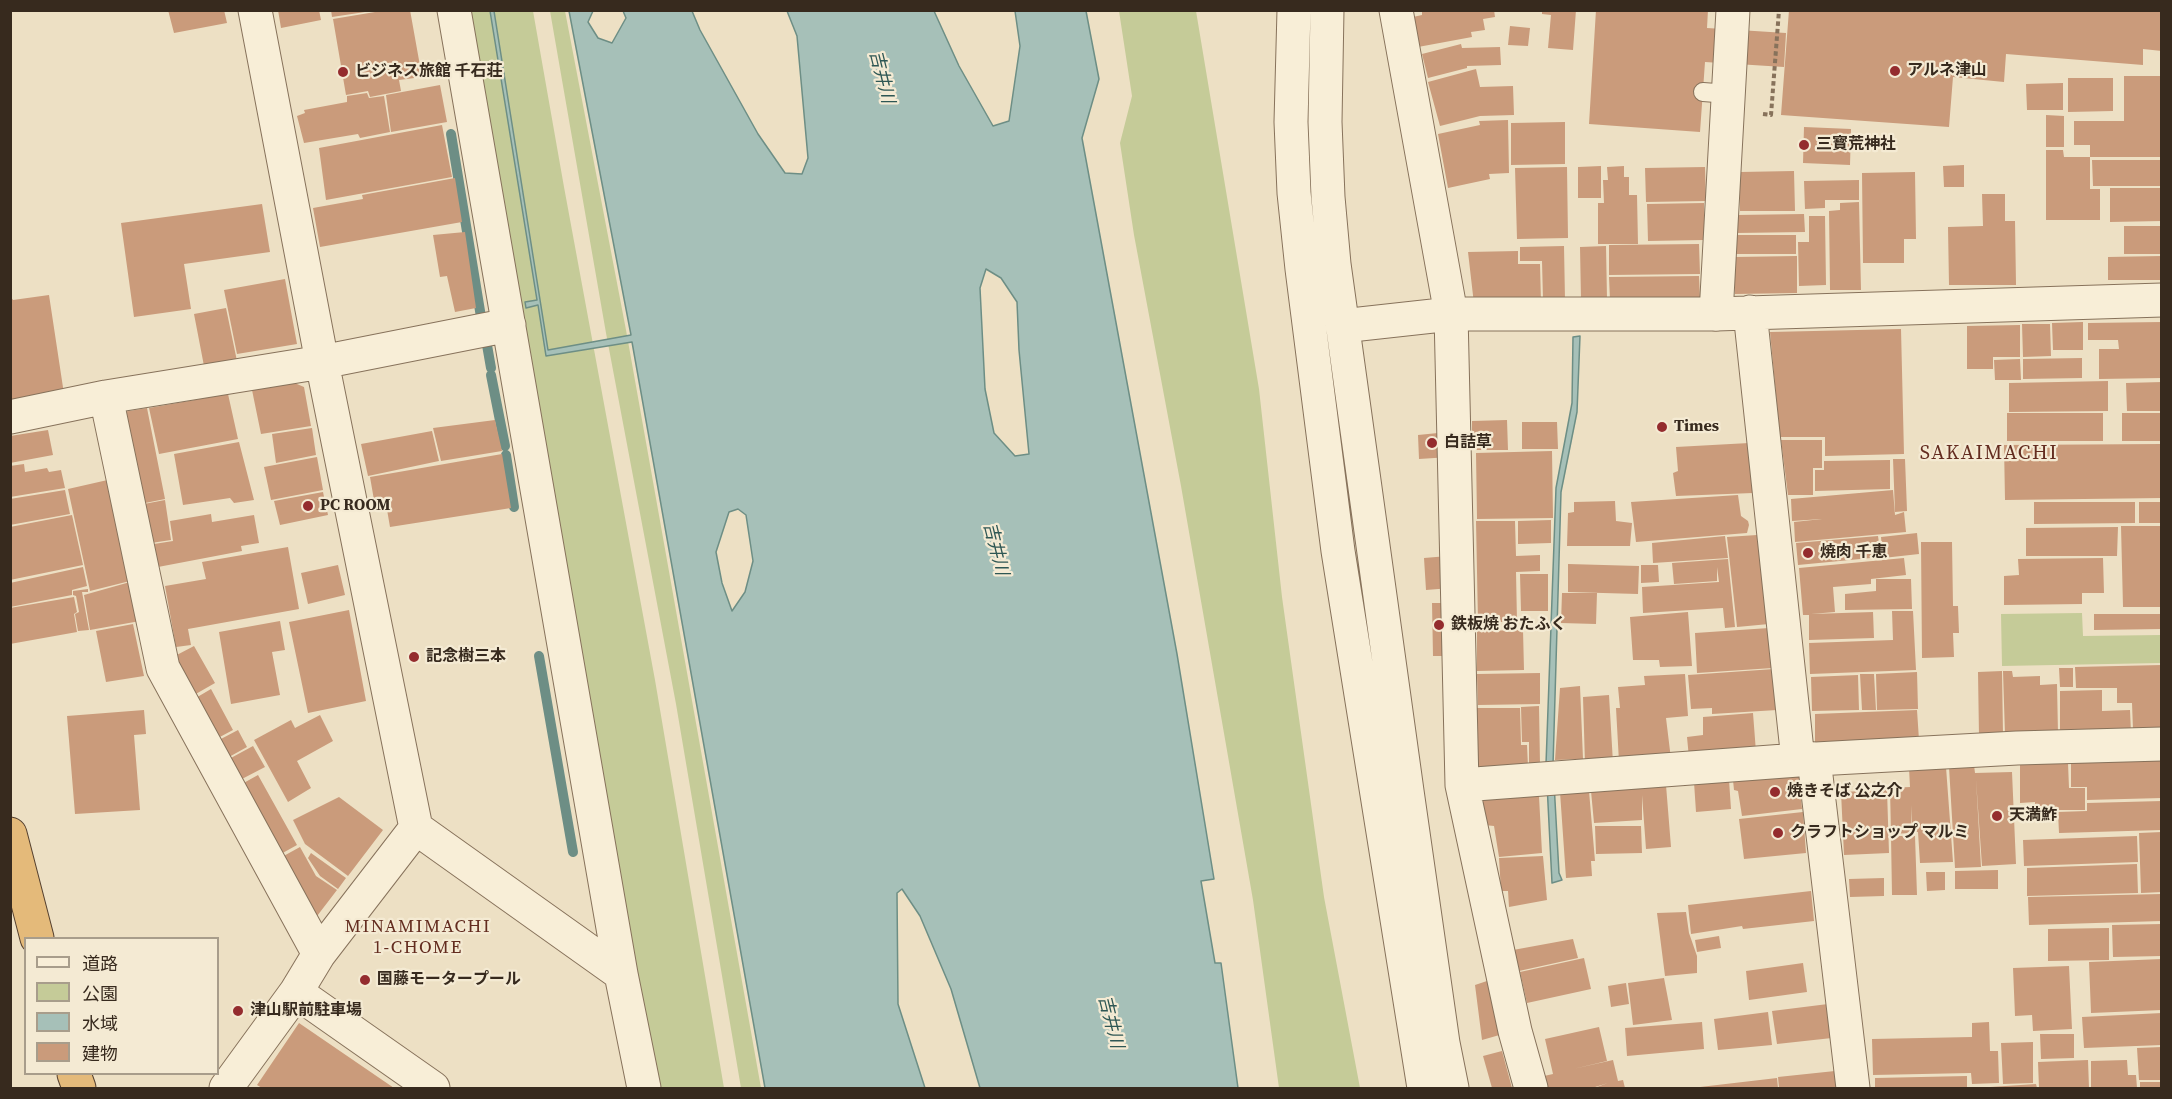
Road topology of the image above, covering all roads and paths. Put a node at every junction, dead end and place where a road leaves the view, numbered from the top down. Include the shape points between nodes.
1 (255, 10) edge
2 (454, 10) edge
3 (1294, 10) edge
4 (1327, 10) edge
5 (1396, 10) edge
6 (1733, 10) edge
7 (1779, 10) edge
8 (1720, 100) junction
9 (2162, 300) edge
10 (1750, 312) junction
11 (1450, 314) junction
12 (1716, 314) junction
13 (509, 325) junction
14 (1342, 327) junction
15 (322, 362) junction
16 (106, 398) junction
17 (10, 417) edge
18 (2162, 744) edge
19 (1806, 760) junction
20 (1462, 785) junction
21 (416, 828) junction
22 (10, 834) edge
23 (36, 937) edge
24 (319, 954) junction
25 (621, 974) junction
26 (296, 992) junction
27 (226, 1089) edge
28 (433, 1089) edge
29 (644, 1089) edge
30 (1424, 1089) edge
31 (1452, 1089) edge
32 (1531, 1089) edge
33 (1853, 1089) edge

1 - 15 street
2 - 13 street
3 - 30 street via 1291,122 1302,269 1338,551
4 - 14 street via 1324,122
5 - 11 street
6 - 8 street
7 - 8 path via 1771,115
8 - 12 street
9 - 10 street
10 - 12 street
10 - 19 street
11 - 12 street
11 - 14 street
11 - 20 street
13 - 15 street
13 - 25 street
14 - 31 street
15 - 16 street
15 - 21 street
16 - 17 street
16 - 24 street via 163,668
18 - 19 street
19 - 20 street
19 - 33 street
20 - 32 street
21 - 24 street
21 - 25 street
22 - 23 highway
24 - 26 street
25 - 29 street
26 - 27 street
26 - 28 street

